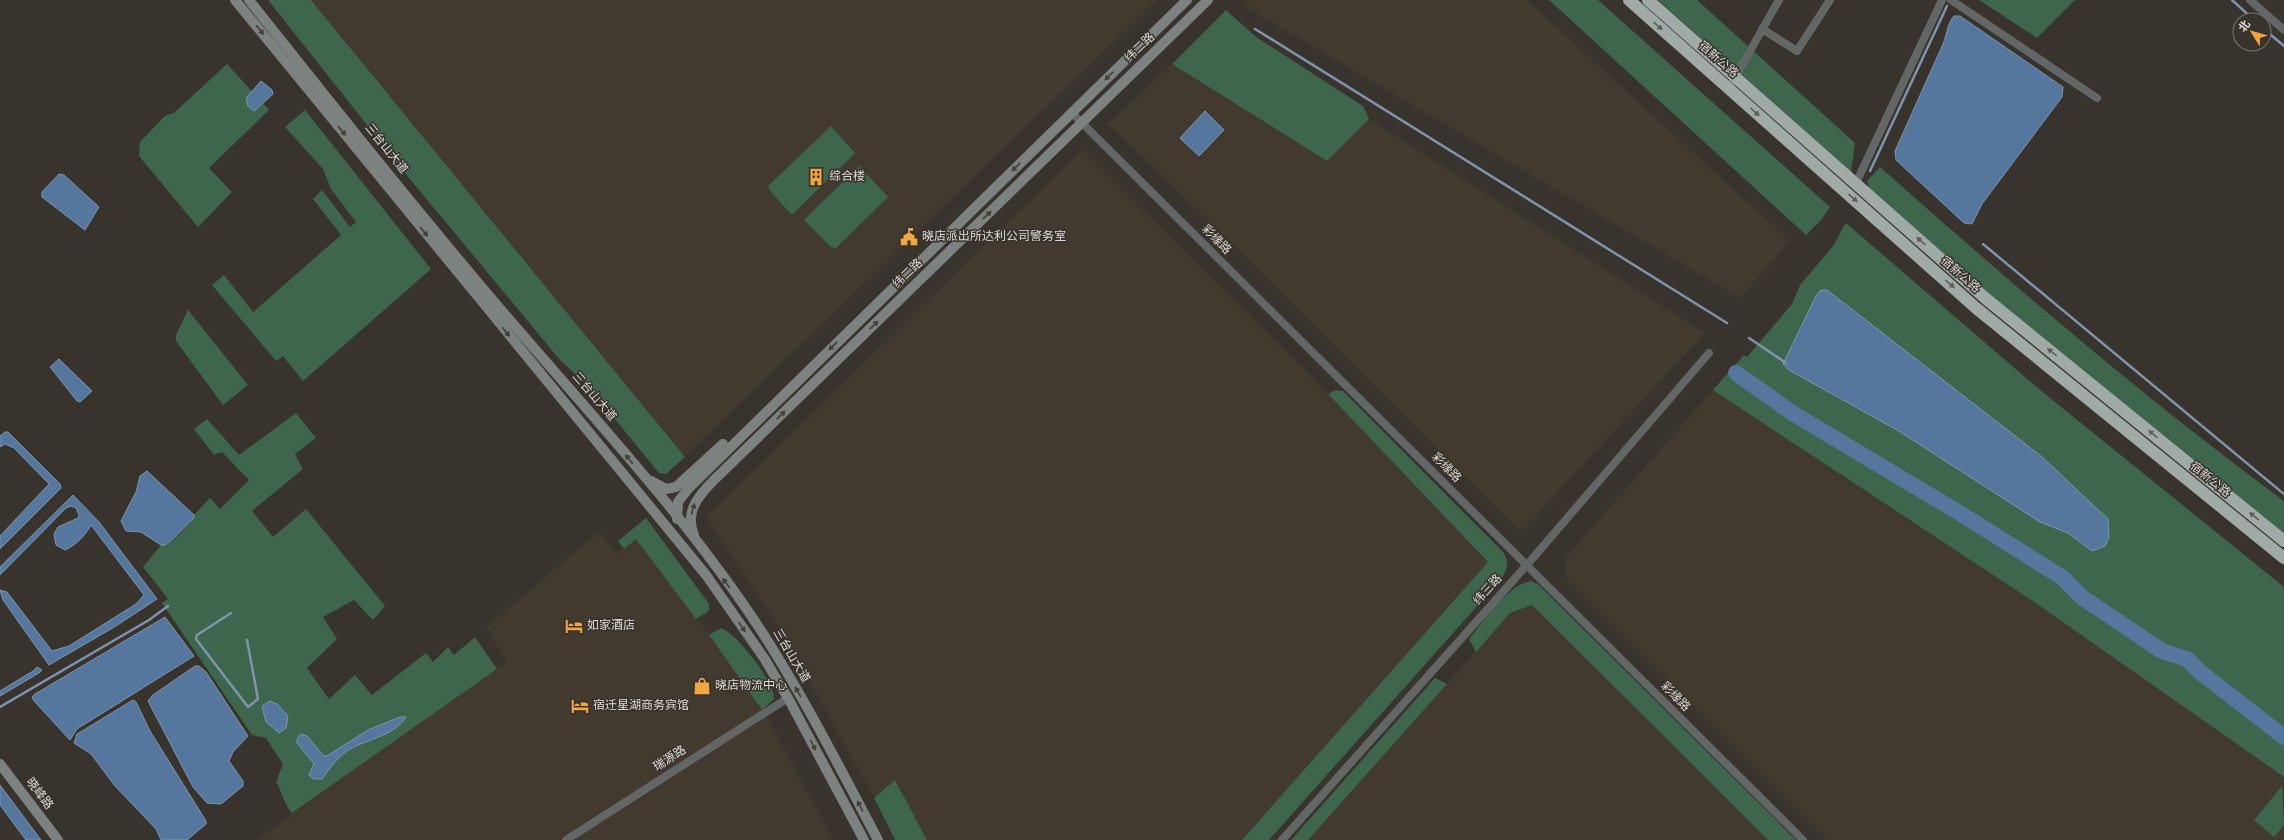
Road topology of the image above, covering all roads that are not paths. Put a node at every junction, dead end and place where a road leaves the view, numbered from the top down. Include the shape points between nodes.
1 (235, 0) edge
2 (249, 0) edge
3 (1187, 0) edge
4 (1208, 0) edge
5 (1629, 0) edge
6 (1648, 0) edge
7 (1779, 0) edge
8 (1830, 0) edge
9 (1942, 0) edge
10 (1951, 0) edge
11 (2250, 0) edge
12 (1762, 29) junction
13 (2284, 30) edge
14 (1735, 77) junction
15 (1728, 88) junction
16 (2097, 98) dead end
17 (1072, 113) junction
18 (1082, 123) junction
19 (1856, 183) junction
20 (1709, 354) dead end
21 (769, 409) junction
22 (642, 475) junction
23 (677, 518) junction
24 (2284, 541) edge
25 (683, 546) junction
26 (699, 546) junction
27 (2284, 558) edge
28 (1526, 566) junction
29 (788, 698) junction
30 (0, 764) edge
31 (58, 840) edge
32 (566, 840) edge
33 (864, 840) edge
34 (878, 840) edge
35 (1282, 840) edge
36 (1803, 840) edge

1 -> 25 main road, 三台山大道
22 -> 2 main road, 三台山大道 via 597,419 494,301
3 -> 17 main road, 纬二路
4 - 18 main road, 纬二路
5 -> 15 highway, 宿新公路
6 - 14 highway, 宿新公路
7 - 12 street
8 - 12 street via 1797,51
9 - 19 street
10 - 16 street
11 - 13 street
12 - 14 street
14 - 15 street
14 - 19 highway, 宿新公路
15 -> 27 highway, 宿新公路 via 1976,308
17 - 18 street, 彩缘路
17 -> 21 main road, 纬二路
26 -> 18 main road, 纬二路 via 690,520 692,508 700,494
18 - 28 street, 彩缘路
24 -> 19 highway, 宿新公路 via 1985,298
20 - 28 street, 纬三路
21 - 22 main road via 741,427 676,487 666,489
21 - 23 main road, 纬二路 via 688,489 678,502
22 - 23 main road, 三台山大道
23 - 25 main road, 纬二路 via 678,533
23 - 26 main road, 三台山大道
25 -> 29 main road, 三台山大道 via 726,604
34 -> 26 main road, 三台山大道 via 798,691 766,638
28 - 35 street, 纬三路
28 - 36 street, 彩缘路
29 - 32 street, 瑞源路
29 -> 33 main road, 三台山大道
30 - 31 main road, 晓峰路

